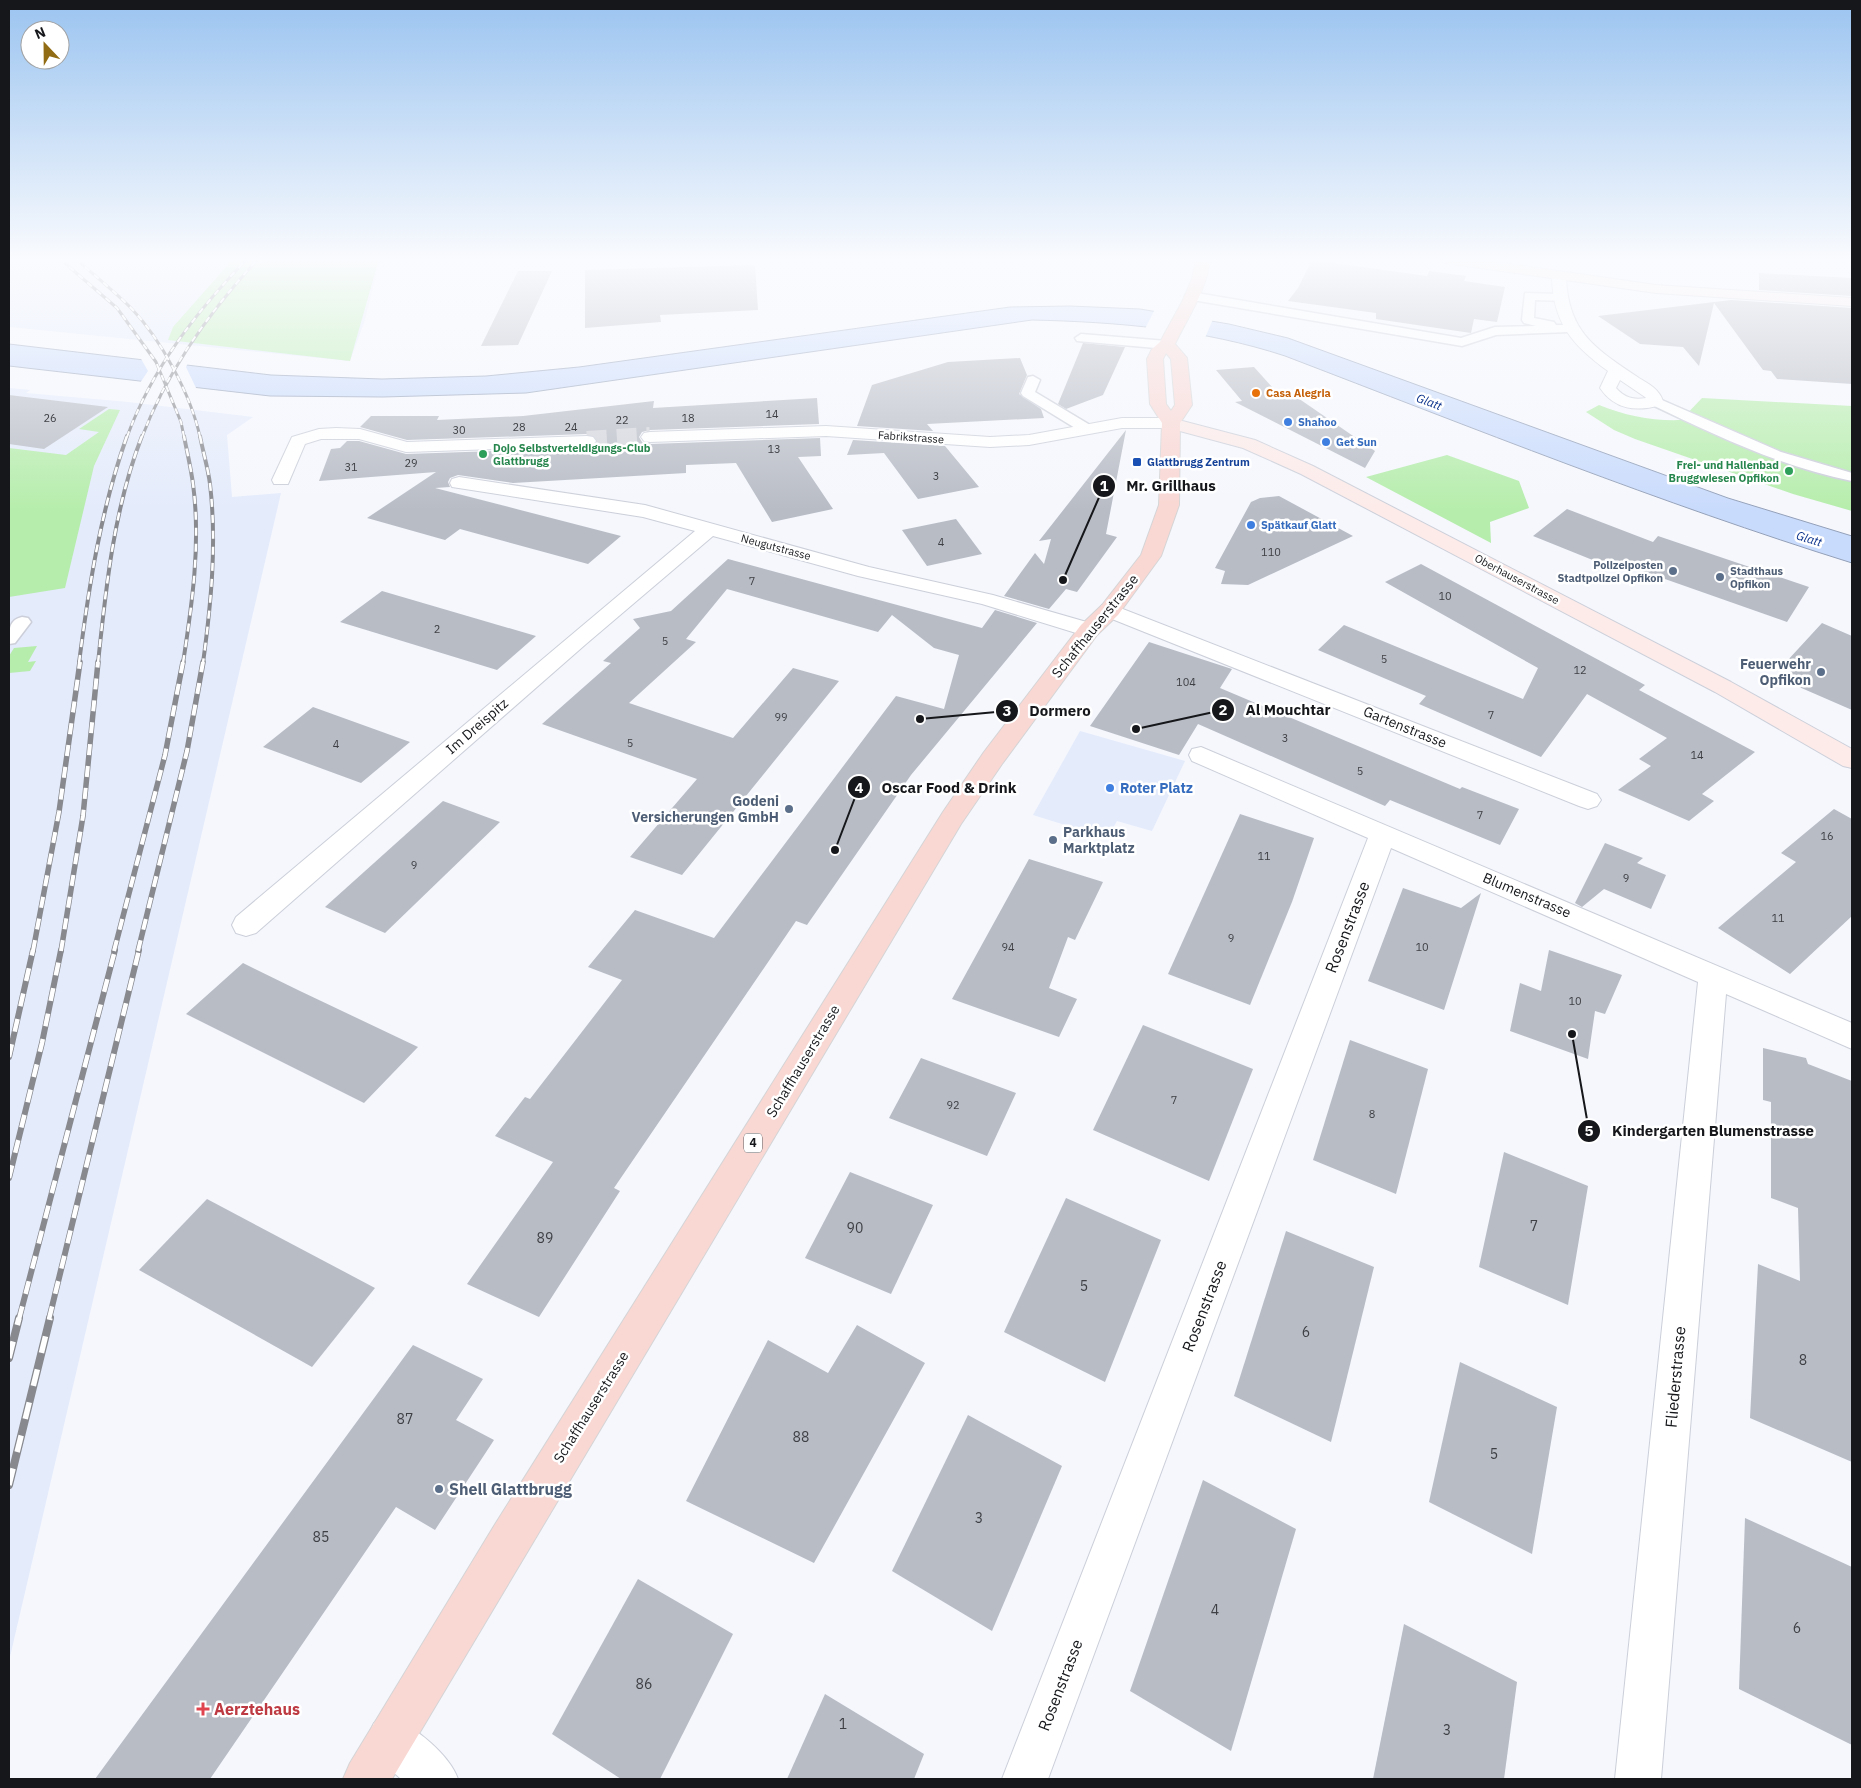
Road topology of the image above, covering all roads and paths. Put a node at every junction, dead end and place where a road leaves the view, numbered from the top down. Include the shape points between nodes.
1 (1158, 342) edge
2 (1580, 342) edge
3 (1168, 343) junction
4 (1616, 371) junction
5 (1033, 380) dead end
6 (1655, 401) junction
7 (1171, 423) junction
8 (1085, 428) junction
9 (650, 437) tunnel mouth
10 (587, 441) tunnel mouth
11 (1852, 477) edge
12 (280, 480) dead end
13 (459, 483) dead end
14 (710, 529) junction
15 (1100, 620) junction
16 (22, 622) dead end
17 (9, 639) edge
18 (1202, 756) dead end
19 (1852, 760) edge
20 (1588, 800) dead end
21 (1383, 833) junction
22 (246, 925) dead end
23 (1713, 975) junction
24 (1852, 1036) edge
25 (390, 1739) junction
26 (366, 1779) edge
27 (435, 1779) edge
28 (1025, 1779) edge
29 (1638, 1779) edge

1 - 3 lane
2 - 4 street
3 - 7 main road via 1179,358 1184,405
3 - 7 main road via 1155,359 1158,404
4 - 6 street via 1653,394
4 - 6 street via 1608,388 1611,395 1631,404
5 - 8 lane via 1028,393
6 - 11 lane via 1787,459
7 - 8 street, Fabrikstrasse via 1122,423
7 - 15 main road, Schaffhauserstrasse / 4 via 1169,505 1151,556
7 - 19 street, Oberhauserstrasse via 1249,444 1306,470 1731,691
8 - 9 street, Fabrikstrasse via 1029,440 990,442 826,431
10 - 12 street via 406,447 360,434 319,434 298,441
13 - 14 street, Neugutstrasse via 645,511
14 - 15 street, Neugutstrasse via 865,572 1055,618
14 - 22 street, Im Dreispitz
15 - 20 street, Gartenstrasse
15 - 25 main road, Schaffhauserstrasse / 4 via 993,758 952,818
16 - 17 lane
18 - 21 street, Blumenstrasse
21 - 23 street, Blumenstrasse
21 - 28 street, Rosenstrasse
23 - 24 street, Blumenstrasse
23 - 29 street, Fliederstrasse
25 - 26 main road, Schaffhauserstrasse / 4
25 - 27 street

